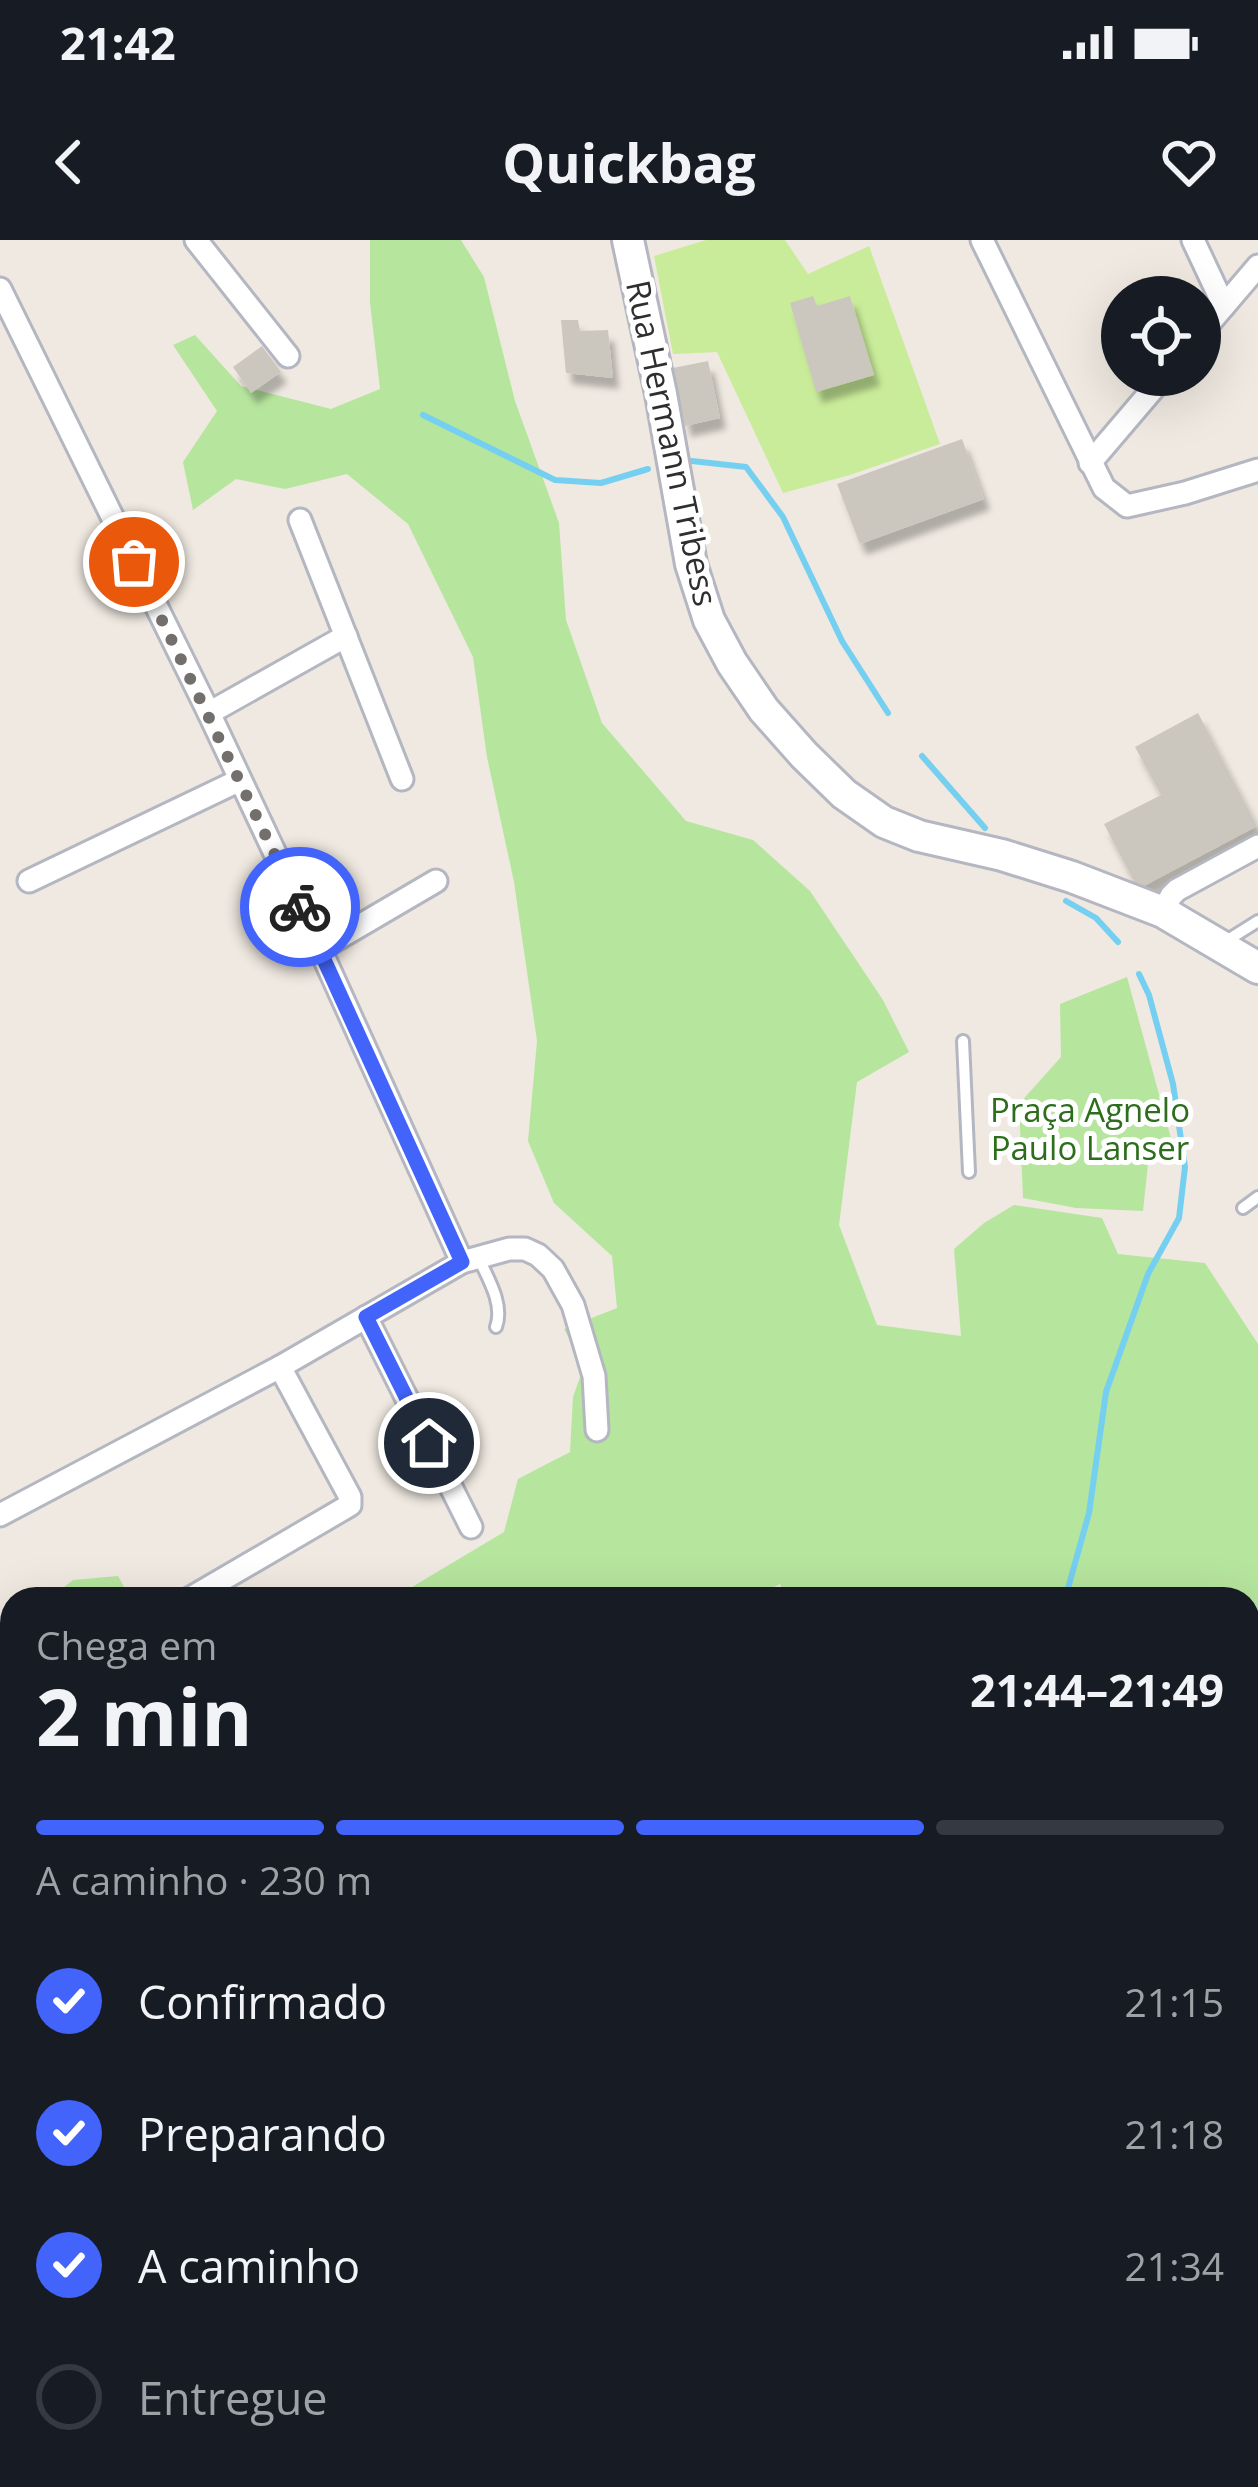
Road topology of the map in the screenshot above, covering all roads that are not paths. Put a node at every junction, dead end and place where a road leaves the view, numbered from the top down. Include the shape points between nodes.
1 (196, 240) edge
2 (628, 240) edge
3 (982, 240) edge
4 (1192, 240) edge
5 (1258, 266) edge
6 (0, 290) edge
7 (1224, 306) junction
8 (1221, 310) edge
9 (10, 336) edge
10 (288, 356) dead end
11 (1147, 396) edge
12 (1090, 463) junction
13 (1258, 470) edge
14 (300, 520) dead end
15 (346, 636) junction
16 (209, 713) junction
17 (402, 779) dead end
18 (240, 780) junction
19 (1258, 846) edge
20 (29, 881) dead end
21 (436, 881) dead end
22 (1163, 912) junction
23 (1258, 921) edge
24 (1220, 945) junction
25 (320, 949) junction
26 (1258, 968) edge
27 (963, 1041) dead end
28 (969, 1172) dead end
29 (1258, 1197) edge
30 (1243, 1208) dead end
31 (470, 1259) junction
32 (366, 1317) junction
33 (496, 1328) dead end
34 (280, 1366) junction
35 (597, 1430) dead end
36 (0, 1514) edge
37 (470, 1526) dead end
38 (210, 1587) edge

1 - 10 street
2 - 22 main road, Rua Hermann Tribess via 692,564 709,620 764,710 844,794 884,822
3 - 12 street
4 - 7 street
5 - 7 street
6 - 9 street
7 - 8 street
9 - 16 street
11 - 12 street
12 - 13 street via 1127,506
14 - 15 street
15 - 16 street
15 - 17 street
16 - 18 street
18 - 20 street
18 - 25 street
19 - 22 street via 1177,890
21 - 25 street
22 - 24 main road, Rua Hermann Tribess
23 - 24 lane
24 - 26 main road, Rua Hermann Tribess
25 - 31 street
27 - 28 lane
29 - 30 lane
31 - 32 street
31 - 33 lane via 497,1303
31 - 35 street via 525,1249 553,1269 586,1340
32 - 34 street
32 - 37 street
34 - 36 street
34 - 38 street via 350,1505

